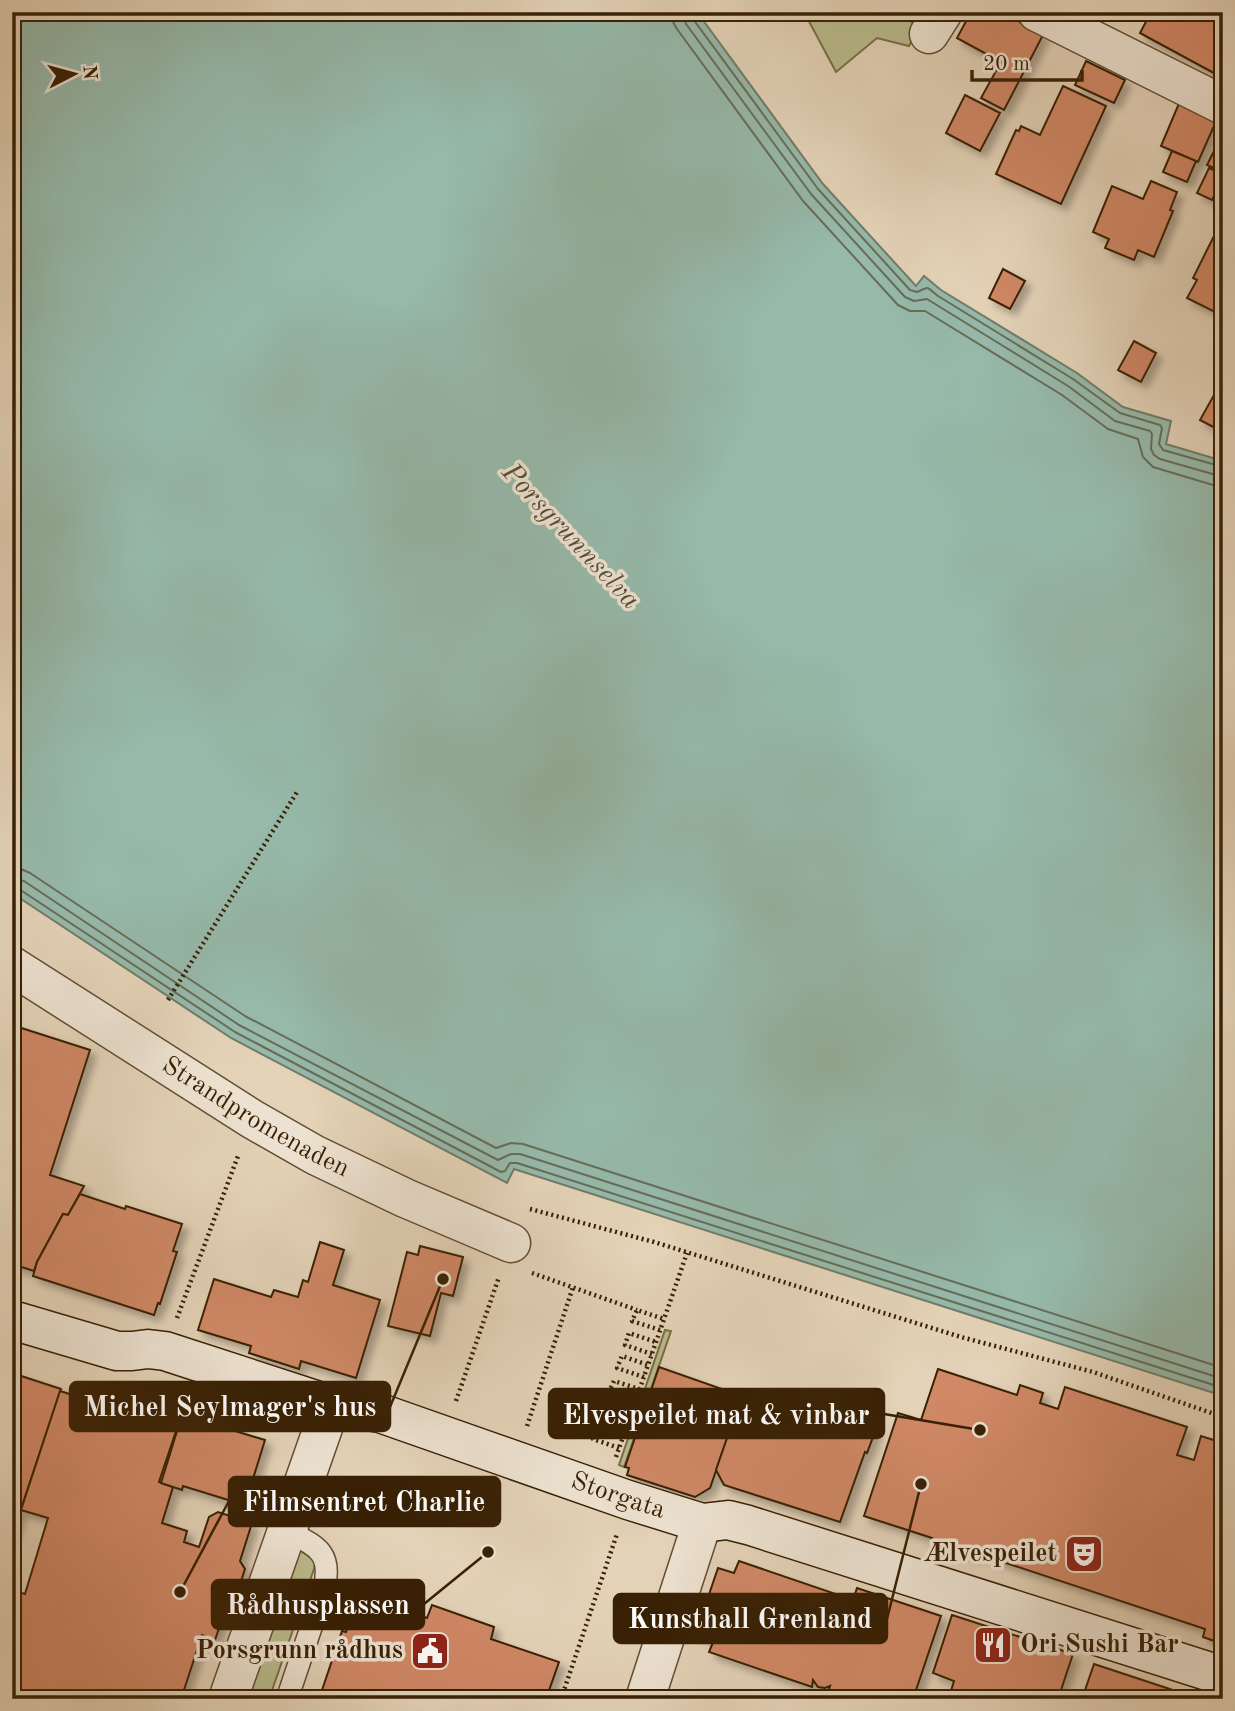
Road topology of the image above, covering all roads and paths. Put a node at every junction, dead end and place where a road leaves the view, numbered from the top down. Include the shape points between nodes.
1 (1037, 12) edge
2 (1223, 105) edge
3 (296, 792) dead end
4 (12, 966) edge
5 (168, 1000) dead end
6 (252, 1119) junction
7 (525, 1208) dead end
8 (687, 1253) junction
9 (519, 1257) joint
10 (498, 1280) dead end
11 (573, 1287) junction
12 (637, 1310) junction
13 (664, 1319) junction
14 (12, 1320) edge
15 (660, 1331) junction
16 (656, 1342) junction
17 (165, 1351) junction
18 (652, 1354) junction
19 (648, 1365) junction
20 (644, 1377) junction
21 (639, 1389) junction
22 (457, 1397) dead end
23 (636, 1401) junction
24 (331, 1405) junction
25 (632, 1412) junction
26 (1223, 1417) edge
27 (528, 1421) dead end
28 (628, 1424) junction
29 (624, 1436) junction
30 (628, 1500) junction
31 (702, 1523) junction
32 (287, 1531) junction
33 (1223, 1676) edge
34 (228, 1699) edge
35 (287, 1699) edge
36 (561, 1699) edge
37 (645, 1699) edge

1 - 2 street
3 - 5 path
4 - 6 street, Strandpromenaden
6 - 9 street, Strandpromenaden
6 - 17 path
7 - 8 path
8 - 13 path
8 - 26 path via 961,1337 1093,1372
9 - 11 path
10 - 22 path
11 - 12 path
11 - 27 path
12 - 13 path
12 - 15 path via 632,1321
13 - 15 path
14 - 17 street, Storgata via 117,1351
15 - 16 path
16 - 18 path
16 - 18 path via 629,1333 625,1345
17 - 24 street, Storgata
18 - 19 path
19 - 20 path
19 - 20 path via 622,1356 617,1368
20 - 21 path
21 - 23 path
21 - 23 path via 614,1381 609,1392
23 - 25 path
24 - 30 street, Storgata via 380,1413
24 - 32 street
25 - 28 path
25 - 28 path via 606,1404 601,1415
28 - 29 path
29 - 29 path via 597,1427 593,1439 620,1448
30 - 31 street, Storgata
30 - 36 path
31 - 33 street, Storgata via 728,1520 748,1525
31 - 37 street
32 - 34 street
32 - 35 lane via 316,1546 327,1566 327,1577

